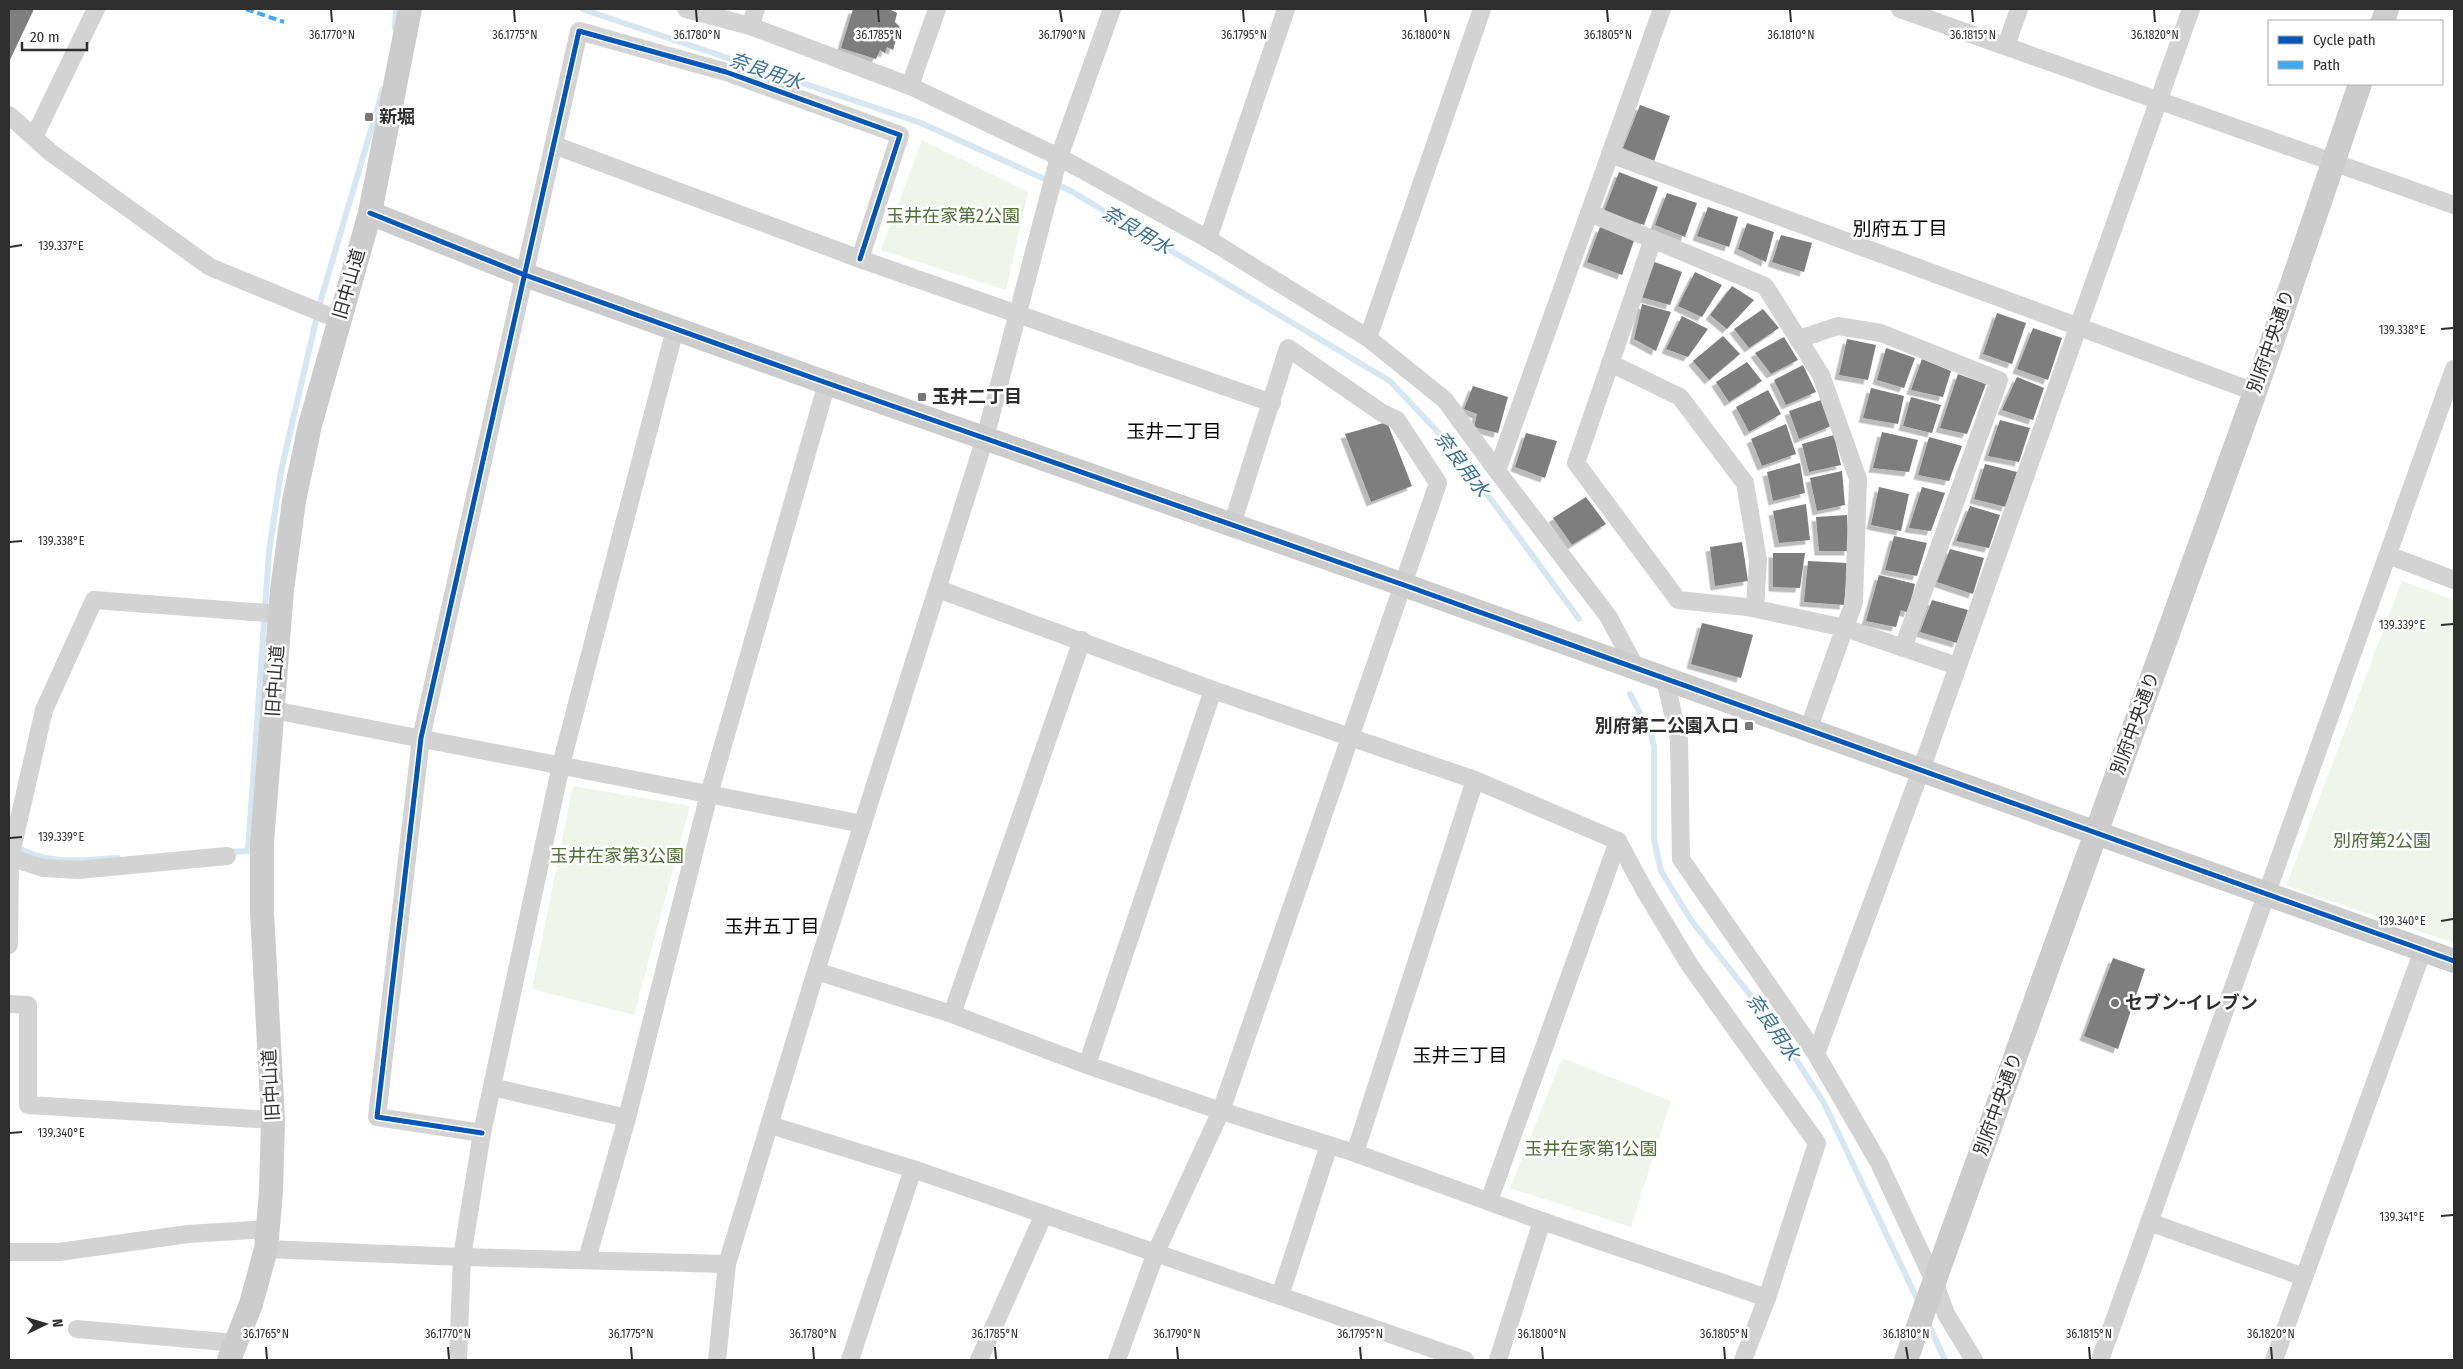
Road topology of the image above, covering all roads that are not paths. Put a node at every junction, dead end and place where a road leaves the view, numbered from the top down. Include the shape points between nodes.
1 (96, 9) edge
2 (410, 9) edge
3 (686, 9) edge
4 (756, 9) edge
5 (937, 9) edge
6 (1112, 9) edge
7 (1286, 9) edge
8 (1482, 9) edge
9 (1662, 9) edge
10 (1900, 9) edge
11 (2019, 9) edge
12 (2191, 9) edge
13 (750, 26) junction
14 (2006, 46) junction
15 (2360, 85) edge
16 (910, 86) junction
17 (2157, 100) junction
18 (9, 115) edge
19 (34, 137) junction
20 (554, 145) junction
21 (1610, 154) junction
22 (1059, 157) junction
23 (2332, 163) junction
24 (2454, 205) edge
25 (370, 213) junction
26 (1589, 213) junction
27 (1208, 239) junction
28 (1653, 239) junction
29 (860, 259) junction
30 (525, 274) junction
31 (1019, 315) junction
32 (339, 320) junction
33 (2077, 326) junction
34 (675, 328) junction
35 (1368, 338) junction
36 (1799, 339) junction
37 (1610, 362) junction
38 (2454, 369) edge
39 (827, 383) junction
40 (2255, 392) junction
41 (1272, 403) junction
42 (985, 438) junction
43 (1497, 471) junction
44 (1232, 525) junction
45 (2388, 556) junction
46 (2454, 580) edge
47 (1404, 585) junction
48 (938, 589) junction
49 (1755, 608) junction
50 (280, 614) junction
51 (1845, 628) junction
52 (1082, 640) junction
53 (1903, 648) junction
54 (1958, 666) junction
55 (1637, 670) junction
56 (1665, 680) junction
57 (1213, 690) junction
58 (273, 710) junction
59 (1808, 730) junction
60 (1350, 736) junction
61 (421, 738) junction
62 (561, 765) junction
63 (1921, 770) junction
64 (1475, 780) junction
65 (709, 794) junction
66 (863, 824) junction
67 (2096, 832) junction
68 (1618, 841) junction
69 (227, 856) dead end
70 (9, 857) edge
71 (2265, 894) junction
72 (9, 902) edge
73 (9, 945) edge
74 (2423, 950) junction
75 (2454, 961) edge
76 (816, 971) junction
77 (9, 1004) edge
78 (952, 1014) junction
79 (1816, 1054) junction
80 (1087, 1065) junction
81 (492, 1087) junction
82 (1221, 1111) junction
83 (627, 1118) junction
84 (273, 1120) junction
85 (770, 1125) junction
86 (482, 1133) junction
87 (1329, 1145) junction
88 (1355, 1153) junction
89 (913, 1170) junction
90 (1489, 1201) junction
91 (1044, 1214) junction
92 (1542, 1221) junction
93 (2149, 1222) junction
94 (267, 1239) junction
95 (9, 1252) edge
96 (1156, 1252) junction
97 (462, 1258) junction
98 (587, 1259) junction
99 (727, 1264) junction
100 (2304, 1277) junction
101 (1931, 1289) junction
102 (1280, 1296) junction
103 (1767, 1298) junction
104 (77, 1329) dead end
105 (232, 1352) edge
106 (458, 1360) edge
107 (717, 1360) edge
108 (850, 1360) edge
109 (979, 1360) edge
110 (1117, 1360) edge
111 (1465, 1360) edge
112 (1498, 1360) edge
113 (1743, 1360) edge
114 (1906, 1360) edge
115 (1974, 1360) edge
116 (2100, 1360) edge
117 (2274, 1360) edge

1 - 19 street
2 - 25 street, 旧中山道
3 - 13 street
4 - 13 street
5 - 16 street
6 - 22 street
7 - 27 street
8 - 35 street
9 - 21 street
10 - 14 street
11 - 14 street
12 - 17 street
13 - 16 street
14 - 17 street
15 - 23 street, 別府中央通り
16 - 22 street
17 - 23 street
17 - 33 street
18 - 19 street
19 - 32 street via 50,152 210,267
20 - 29 street
20 - 29 street via 579,31 726,72 900,135
20 - 30 street
21 - 26 street
21 - 33 street
22 - 27 street
22 - 31 street
23 - 24 street
23 - 40 street, 別府中央通り
25 - 30 street
25 - 32 street, 旧中山道
26 - 28 street
26 - 43 street
27 - 35 street
28 - 36 street via 1765,286
28 - 37 street
29 - 31 street
30 - 34 street
30 - 61 street
31 - 41 street
31 - 42 street
32 - 50 street, 旧中山道 via 310,425 294,501
33 - 40 street
33 - 54 street
34 - 39 street
34 - 62 street
35 - 43 street via 1445,400
36 - 51 street via 1821,375 1858,479 1854,602
36 - 53 street via 1838,326 1881,333 1999,380
37 - 49 street via 1680,397 1744,483 1758,560
37 - 49 street via 1576,463 1678,600
38 - 45 street
39 - 42 street
39 - 65 street
40 - 67 street, 別府中央通り
41 - 44 street
41 - 47 street via 1288,348 1397,420 1438,483
42 - 44 street
42 - 48 street
43 - 55 street via 1608,616
44 - 47 street
45 - 46 street
45 - 71 street
47 - 55 street
47 - 60 street
48 - 52 street
48 - 66 street
49 - 51 street
50 - 58 street, 旧中山道
50 - 70 street via 94,600 44,710
51 - 53 street
51 - 59 street
52 - 57 street
52 - 78 street
53 - 54 street
54 - 63 street
55 - 56 street
56 - 59 street
56 - 79 street via 1680,739 1681,859
57 - 60 street
57 - 80 street
58 - 61 street
58 - 84 street, 旧中山道 via 262,843 262,912
59 - 63 street
60 - 64 street
60 - 82 street
61 - 62 street
61 - 86 street via 377,1116
62 - 65 street
62 - 81 street
63 - 67 street
63 - 79 street
64 - 68 street
64 - 88 street
65 - 66 street
65 - 83 street
66 - 76 street
67 - 71 street
67 - 101 street, 別府中央通り
68 - 90 street
68 - 103 street via 1688,964 1817,1143
69 - 70 street via 78,870 43,868
70 - 72 street
71 - 74 street
71 - 93 street
72 - 73 street
74 - 75 street
74 - 100 street
76 - 78 street
76 - 85 street
77 - 84 street via 28,1005 28,1105
78 - 80 street
79 - 101 street via 1879,1163
80 - 82 street
81 - 83 street
81 - 86 street
82 - 87 street
82 - 96 street
83 - 98 street
84 - 94 street, 旧中山道
85 - 89 street
85 - 99 street
86 - 97 street
87 - 88 street
87 - 102 street
88 - 90 street
89 - 91 street
89 - 108 street
90 - 92 street
91 - 96 street
91 - 109 street
92 - 103 street
92 - 112 street
93 - 100 street
93 - 116 street
94 - 95 street via 188,1234 59,1252
94 - 97 street
94 - 105 street, 旧中山道 via 251,1304
96 - 102 street
96 - 110 street
97 - 98 street
97 - 106 street
98 - 99 street
99 - 107 street
100 - 117 street
101 - 114 street, 別府中央通り
101 - 115 street
102 - 111 street
103 - 113 street
104 - 105 street

